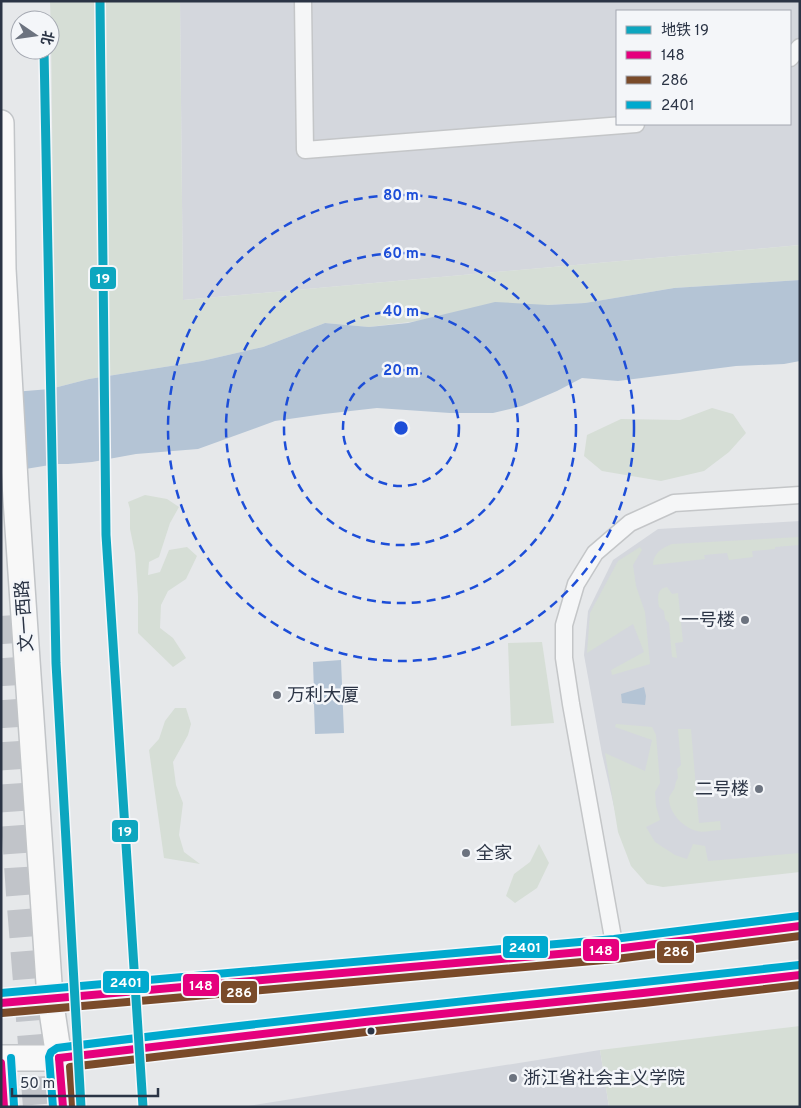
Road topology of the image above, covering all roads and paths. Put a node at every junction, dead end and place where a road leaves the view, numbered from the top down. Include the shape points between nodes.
1 (303, 1) edge
2 (800, 47) edge
3 (791, 57) edge
4 (1, 123) edge
5 (623, 125) edge
6 (800, 495) edge
7 (800, 926) edge
8 (615, 948) junction
9 (800, 975) edge
10 (50, 998) junction
11 (1, 1003) edge
12 (1, 1058) edge
13 (59, 1058) junction
14 (4, 1107) edge
15 (63, 1107) edge

1 - 5 street via 305,150
2 - 3 street
4 - 10 main road, 文一西路 via 3,269
6 - 8 street via 674,503 630,523 595,553 576,584 564,625 564,658
7 - 8 main road
8 - 10 main road
9 - 13 main road
10 - 11 main road
10 - 13 main road, 文一西路
12 - 13 main road
12 - 14 main road
13 - 15 main road, 文一西路

